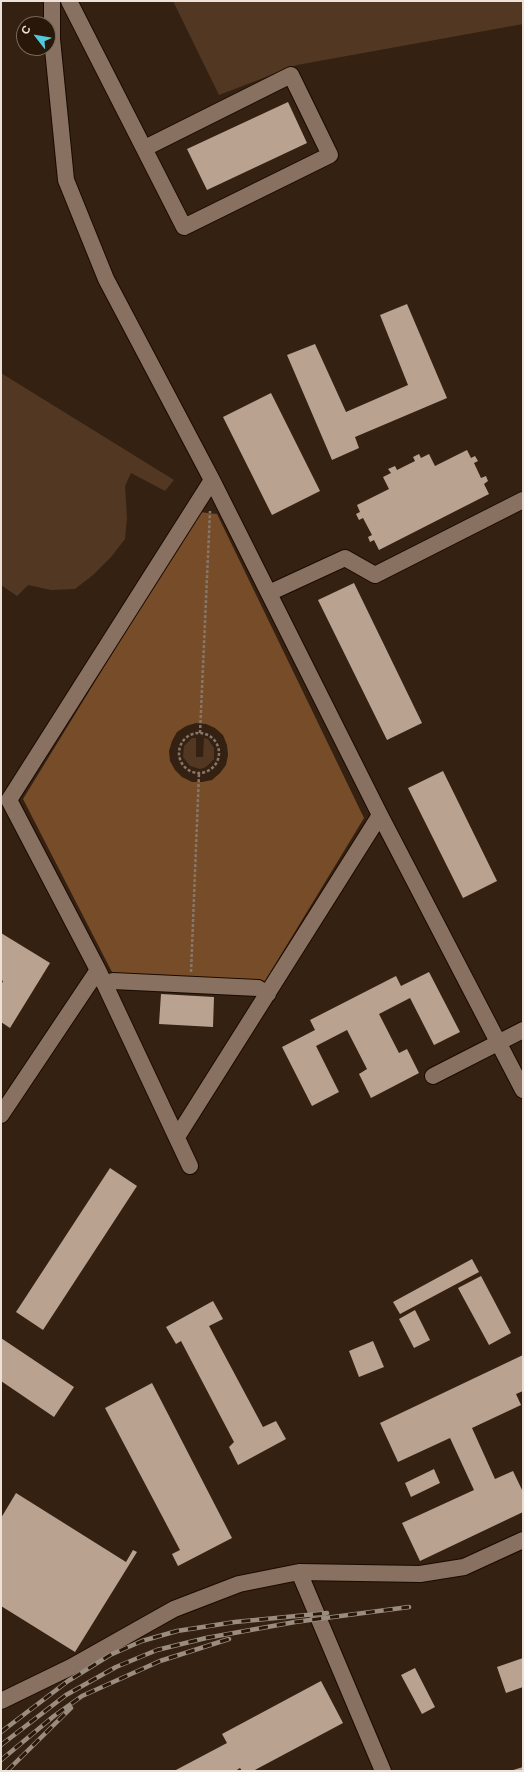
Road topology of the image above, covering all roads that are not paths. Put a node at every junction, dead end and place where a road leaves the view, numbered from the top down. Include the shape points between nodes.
1 (52, 1) edge
2 (69, 1) edge
3 (145, 148) junction
4 (212, 480) junction
5 (523, 500) edge
6 (269, 593) junction
7 (5, 797) edge
8 (380, 815) junction
9 (98, 970) junction
10 (105, 985) junction
11 (268, 994) junction
12 (523, 1030) edge
13 (499, 1042) junction
14 (433, 1076) dead end
15 (523, 1090) edge
16 (1, 1115) edge
17 (177, 1137) junction
18 (190, 1166) dead end
19 (523, 1540) edge
20 (299, 1572) junction
21 (1, 1702) edge
22 (383, 1771) edge

1 - 4 lane via 52,39 66,180 106,279
2 - 3 lane
3 - 3 lane via 291,75 330,155 184,227
4 - 6 lane
4 - 7 lane
5 - 6 lane via 375,575 345,558
6 - 8 lane
7 - 9 lane
8 - 11 lane
8 - 13 lane
9 - 10 lane
9 - 16 lane
10 - 11 lane via 113,981 190,984 258,988
10 - 17 lane
11 - 17 lane
12 - 13 lane
13 - 14 lane
13 - 15 lane
17 - 18 lane
19 - 20 lane via 464,1567 420,1574
20 - 21 lane via 239,1584 174,1608 71,1667
20 - 22 lane

